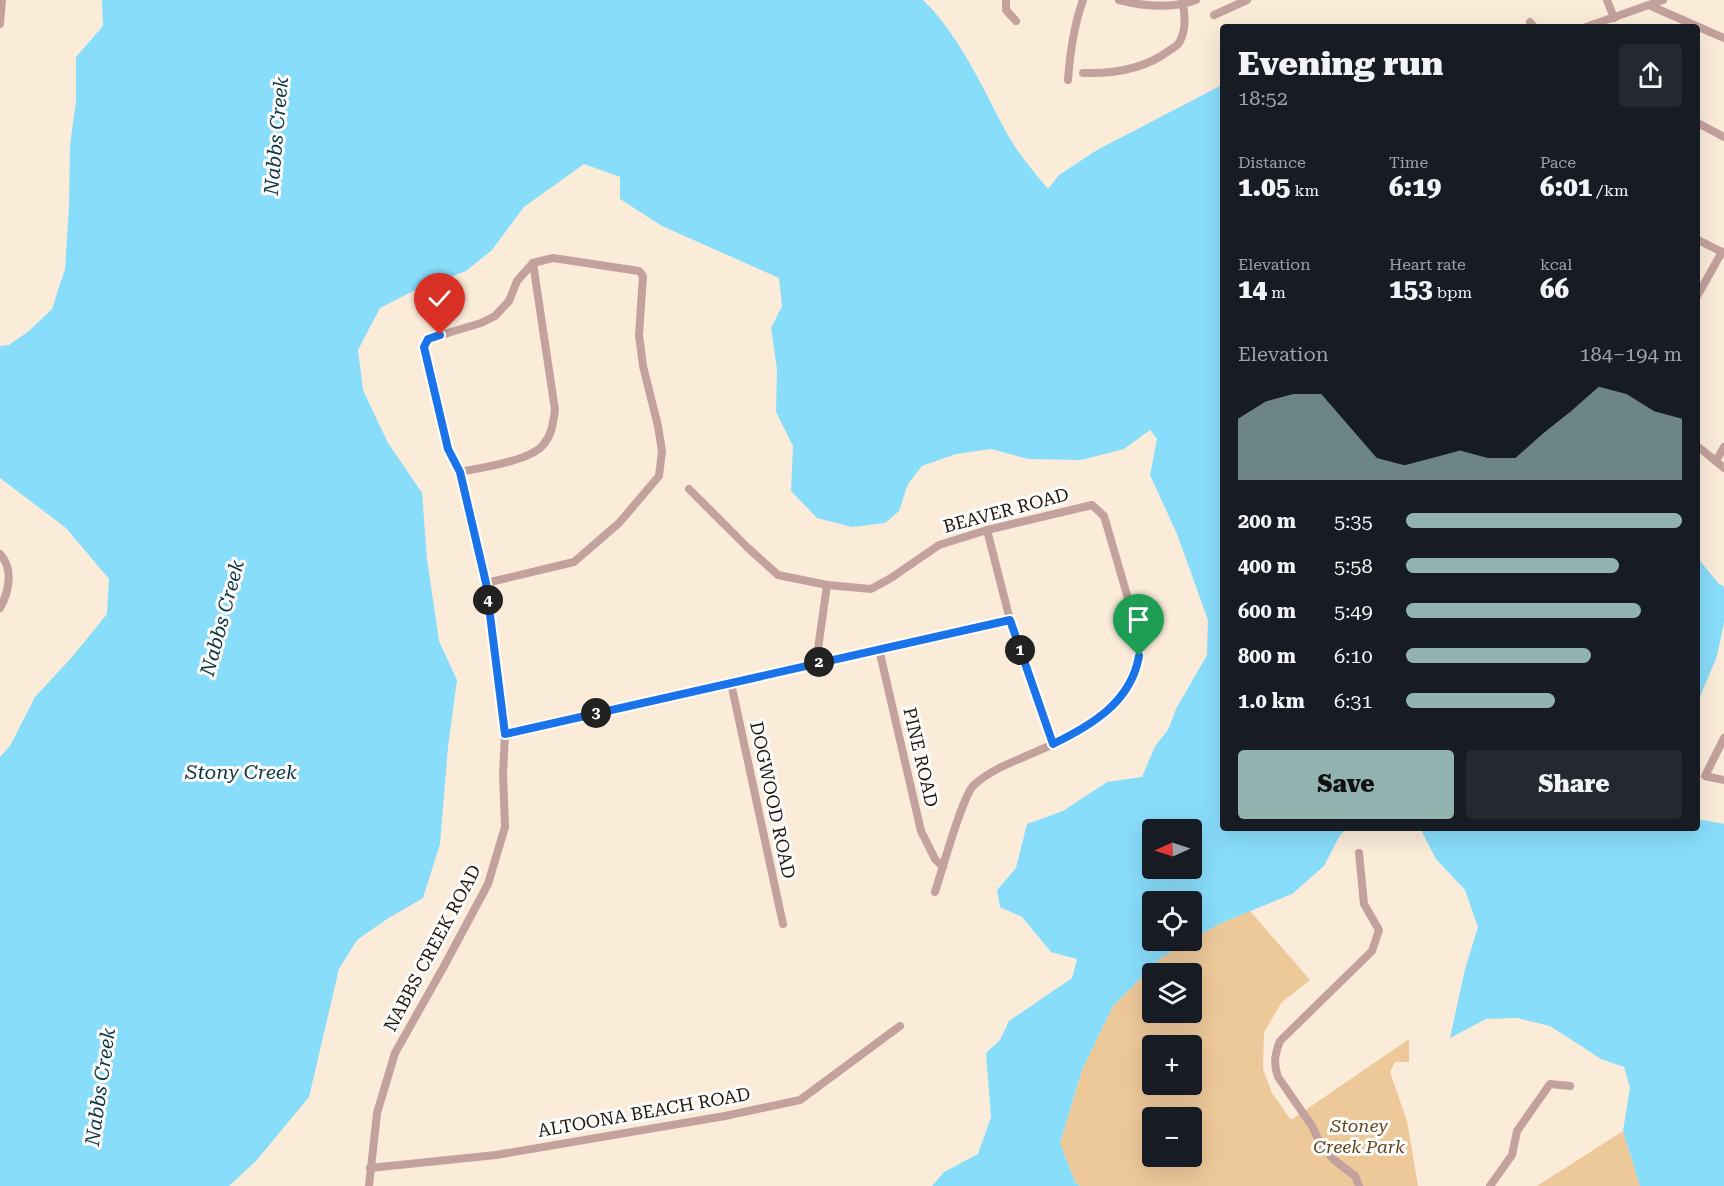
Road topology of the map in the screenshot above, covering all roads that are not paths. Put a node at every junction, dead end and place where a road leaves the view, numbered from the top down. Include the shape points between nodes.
1 (2, 0) edge
2 (1006, 0) edge
3 (1083, 0) edge
4 (1119, 0) edge
5 (1196, 0) edge
6 (1247, 0) edge
7 (1608, 0) edge
8 (1663, 0) edge
9 (1183, 3) edge
10 (1651, 6) junction
11 (1214, 15) dead end
12 (1614, 18) junction
13 (1016, 21) dead end
14 (0, 24) edge
15 (1595, 24) edge
16 (1692, 24) edge
17 (1700, 27) edge
18 (1724, 38) edge
19 (1083, 73) dead end
20 (1068, 80) dead end
21 (1700, 124) edge
22 (1724, 137) edge
23 (1700, 241) edge
24 (1723, 252) edge
25 (533, 263) junction
26 (1700, 291) edge
27 (1724, 447) edge
28 (1700, 448) edge
29 (1716, 461) junction
30 (1724, 468) edge
31 (460, 472) junction
32 (689, 489) dead end
33 (987, 530) junction
34 (0, 554) edge
35 (486, 583) junction
36 (827, 585) junction
37 (0, 608) edge
38 (1010, 620) junction
39 (879, 649) junction
40 (816, 663) junction
41 (731, 683) junction
42 (505, 734) junction
43 (1724, 738) edge
44 (1053, 744) junction
45 (1724, 780) edge
46 (1359, 853) dead end
47 (943, 867) junction
48 (935, 892) dead end
49 (783, 924) dead end
50 (900, 1026) dead end
51 (1570, 1086) dead end
52 (370, 1168) junction
53 (369, 1186) edge
54 (1359, 1186) edge
55 (1490, 1186) edge

1 - 14 street
2 - 13 street via 1006,10
3 - 20 street
4 - 9 street via 1138,4
5 - 9 street
6 - 11 street
7 - 12 street
8 - 10 street
9 - 19 street via 1185,22 1180,43 1158,60 1137,68
10 - 12 street
10 - 16 street
12 - 15 street
17 - 18 street
21 - 22 street
23 - 24 street
24 - 26 street
25 - 31 street via 555,411 552,432 542,447 521,457
25 - 31 street, NABBS CREEK ROAD via 495,316 428,339 424,347 448,449
25 - 35 street via 553,258 639,271 643,276 639,335 662,451 659,476 619,524 574,562
27 - 29 street
28 - 29 street
29 - 30 street
31 - 35 street, NABBS CREEK ROAD
32 - 36 street, BEAVER ROAD via 778,575
33 - 36 street, BEAVER ROAD via 939,545 872,589
33 - 38 street
33 - 44 street, BEAVER ROAD via 1092,505 1104,516 1139,636 1137,670 1122,696 1104,714
34 - 37 street via 9,572 9,586
35 - 42 street, NABBS CREEK ROAD
36 - 40 street
38 - 39 street
38 - 44 street
39 - 40 street
39 - 47 street, PINE ROAD via 921,831
40 - 41 street
41 - 42 street
41 - 49 street, DOGWOOD ROAD
42 - 52 street, NABBS CREEK ROAD via 506,827 488,884 395,1053 377,1113
43 - 45 street via 1705,776
44 - 47 street via 992,771 972,786
46 - 54 street via 1364,904 1380,930 1372,951 1280,1041 1274,1067 1321,1145 1355,1176
47 - 48 street
50 - 52 street, ALTOONA BEACH ROAD via 800,1100 496,1155
51 - 55 street via 1550,1084 1517,1131 1512,1155
52 - 53 street, NABBS CREEK ROAD

